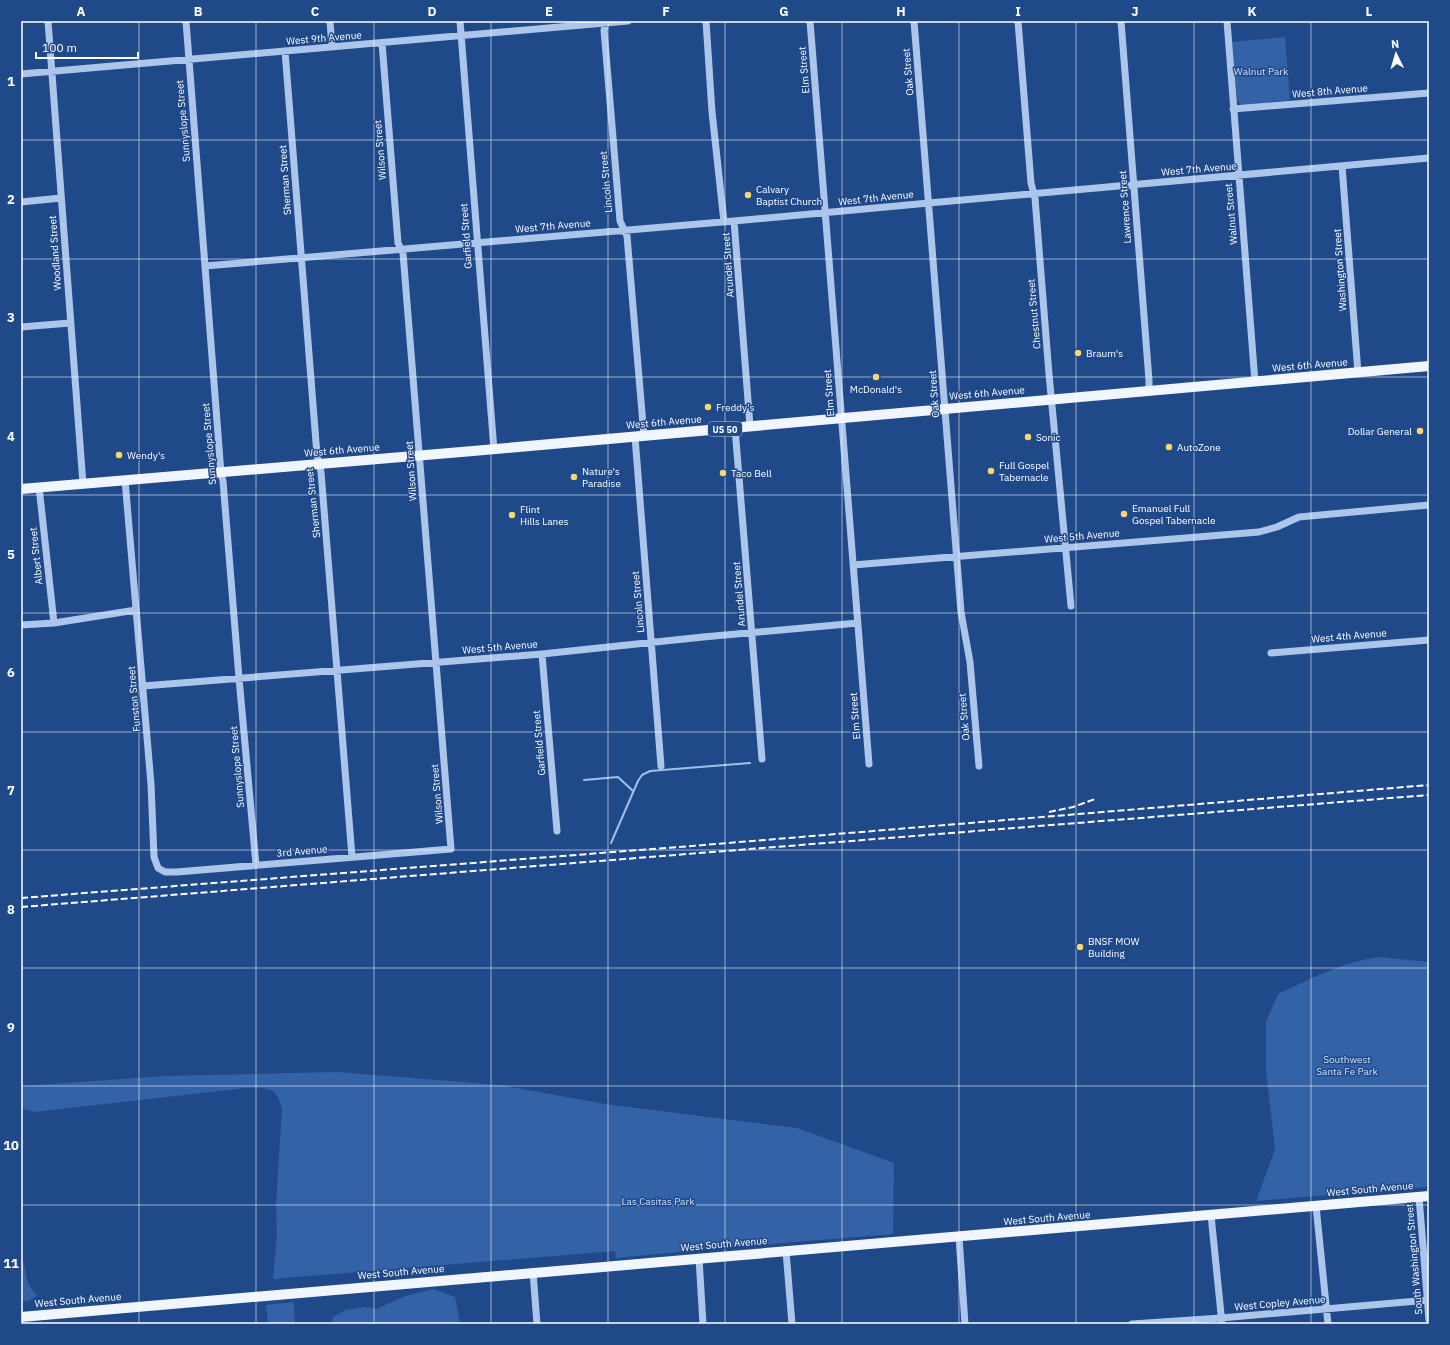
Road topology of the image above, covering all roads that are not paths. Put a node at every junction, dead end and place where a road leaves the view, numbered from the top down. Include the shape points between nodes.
1 (48, 21) edge
2 (186, 21) edge
3 (330, 21) edge
4 (460, 21) edge
5 (628, 21) edge
6 (706, 21) edge
7 (810, 21) edge
8 (914, 21) edge
9 (1018, 21) edge
10 (1121, 21) edge
11 (1226, 21) edge
12 (607, 22) edge
13 (462, 36) junction
14 (382, 43) junction
15 (332, 47) junction
16 (285, 51) junction
17 (189, 60) junction
18 (51, 72) junction
19 (21, 74) edge
20 (1429, 93) edge
21 (1233, 109) junction
22 (1429, 158) edge
23 (1342, 166) junction
24 (1238, 175) junction
25 (1134, 184) junction
26 (1034, 194) junction
27 (61, 198) junction
28 (21, 202) edge
29 (929, 202) junction
30 (825, 213) junction
31 (734, 221) junction
32 (724, 222) junction
33 (625, 230) junction
34 (477, 243) junction
35 (402, 249) junction
36 (301, 258) junction
37 (205, 266) junction
38 (70, 323) junction
39 (21, 327) edge
40 (1429, 366) edge
41 (1358, 373) junction
42 (1255, 382) junction
43 (1149, 391) junction
44 (1052, 399) junction
45 (945, 409) junction
46 (840, 418) junction
47 (750, 426) junction
48 (736, 428) junction
49 (639, 436) junction
50 (494, 450) junction
51 (420, 456) junction
52 (319, 464) junction
53 (221, 473) junction
54 (125, 480) junction
55 (83, 484) junction
56 (39, 487) junction
57 (21, 489) edge
58 (1429, 505) edge
59 (1066, 547) junction
60 (956, 556) junction
61 (853, 565) junction
62 (1071, 606) dead end
63 (136, 610) junction
64 (54, 623) junction
65 (858, 623) junction
66 (21, 625) edge
67 (752, 632) junction
68 (1429, 640) edge
69 (652, 642) junction
70 (1271, 653) dead end
71 (542, 654) junction
72 (436, 662) junction
73 (337, 670) junction
74 (239, 678) junction
75 (143, 686) junction
76 (762, 759) dead end
77 (869, 764) dead end
78 (661, 766) dead end
79 (978, 766) dead end
80 (557, 831) dead end
81 (401, 853) joint
82 (352, 857) junction
83 (256, 865) junction
84 (205, 870) joint
85 (1424, 1196) edge
86 (1316, 1206) junction
87 (1210, 1215) junction
88 (959, 1237) junction
89 (786, 1251) junction
90 (699, 1258) junction
91 (532, 1272) junction
92 (1428, 1300) edge
93 (1327, 1309) junction
94 (21, 1317) edge
95 (1429, 1320) edge
96 (1221, 1321) edge
97 (537, 1324) edge
98 (703, 1324) edge
99 (792, 1324) edge
100 (965, 1324) edge
101 (1132, 1324) edge
102 (1328, 1324) edge

1 - 18 street, Woodland Street
2 - 17 street, Sunnyslope Street
3 - 15 street
4 - 13 street, Garfield Street
5 - 12 street, West 9th Avenue
6 - 32 street, Arundel Street via 712,112
7 - 30 street, Elm Street
8 - 29 street, Oak Street
9 - 26 street, Chestnut Street
10 - 25 street, Lawrence Street
11 - 21 street, Walnut Street
12 - 13 street, West 9th Avenue
12 - 33 street, Lincoln Street via 604,30 620,221
13 - 14 street, West 9th Avenue
13 - 34 street, Garfield Street
14 - 15 street, West 9th Avenue
14 - 35 street, Wilson Street via 398,243
15 - 16 street, West 9th Avenue
16 - 17 street, West 9th Avenue
16 - 36 street, Sherman Street
17 - 18 street, West 9th Avenue
17 - 37 street, Sunnyslope Street
18 - 19 street, West 9th Avenue
18 - 27 street, Woodland Street
20 - 21 street, West 8th Avenue
21 - 24 street, Walnut Street
22 - 23 street, West 7th Avenue
23 - 24 street, West 7th Avenue
23 - 41 street, Washington Street
24 - 25 street, West 7th Avenue
24 - 42 street, Walnut Street
25 - 26 street, West 7th Avenue
25 - 43 street, Lawrence Street
26 - 29 street, West 7th Avenue
26 - 44 street, Chestnut Street
27 - 28 street
27 - 38 street, Woodland Street
29 - 30 street, West 7th Avenue
29 - 45 street, Oak Street
30 - 31 street, West 7th Avenue
30 - 46 street, Elm Street
31 - 32 street, West 7th Avenue
31 - 47 street, Arundel Street
32 - 33 street, West 7th Avenue
33 - 34 street, West 7th Avenue
33 - 49 street, Lincoln Street
34 - 35 street, West 7th Avenue
34 - 50 street, Garfield Street
35 - 36 street, West 7th Avenue
35 - 51 street, Wilson Street
36 - 37 street, West 7th Avenue
36 - 52 street, Sherman Street
37 - 53 street, Sunnyslope Street
38 - 39 street
38 - 55 street, Woodland Street
40 - 41 main road, West 6th Avenue / US 50
41 - 42 main road, West 6th Avenue / US 50
42 - 43 main road, West 6th Avenue / US 50
43 - 44 main road, West 6th Avenue / US 50
44 - 45 main road, West 6th Avenue / US 50
44 - 59 street, Chestnut Street
45 - 46 main road, West 6th Avenue / US 50
45 - 60 street, Oak Street
46 - 47 main road, West 6th Avenue / US 50
46 - 61 street, Elm Street
47 - 48 main road, West 6th Avenue / US 50
48 - 49 main road, West 6th Avenue / US 50
48 - 67 street, Arundel Street
49 - 50 main road, West 6th Avenue / US 50
49 - 69 street, Lincoln Street
50 - 51 main road, West 6th Avenue / US 50
51 - 52 main road, West 6th Avenue / US 50
51 - 72 street, Wilson Street
52 - 53 main road, West 6th Avenue / US 50
52 - 73 street, Sherman Street
53 - 54 main road, West 6th Avenue / US 50
53 - 74 street, Sunnyslope Street
54 - 55 main road, West 6th Avenue / US 50
54 - 63 street, Funston Street
55 - 56 main road, West 6th Avenue / US 50
56 - 57 main road, West 6th Avenue / US 50
56 - 64 street, Albert Street
58 - 59 street, West 5th Avenue via 1299,517 1259,532
59 - 60 street, West 5th Avenue
59 - 62 street, Chestnut Street
60 - 61 street, West 5th Avenue
60 - 79 street, Oak Street via 961,612 970,662
61 - 65 street, Elm Street
63 - 64 street
63 - 75 street, Funston Street
64 - 66 street
65 - 67 street, West 5th Avenue
65 - 77 street, Elm Street
67 - 69 street, West 5th Avenue
67 - 76 street, Arundel Street
68 - 70 street, West 4th Avenue
69 - 71 street, West 5th Avenue
69 - 78 street, Lincoln Street
71 - 72 street, West 5th Avenue
71 - 80 street, Garfield Street
72 - 73 street, West 5th Avenue
72 - 81 street, Wilson Street via 451,849
73 - 74 street, West 5th Avenue
73 - 82 street, Sherman Street
74 - 75 street, West 5th Avenue
74 - 83 street, Sunnyslope Street
75 - 84 street, Funston Street via 156,864 160,870 166,872
81 - 82 street, 3rd Avenue
82 - 83 street, 3rd Avenue
83 - 84 street, 3rd Avenue
85 - 86 main road, West South Avenue
85 - 92 street, South Washington Street
86 - 87 main road, West South Avenue
86 - 93 street
87 - 88 main road, West South Avenue
87 - 96 street
88 - 89 main road, West South Avenue
88 - 100 street
89 - 90 main road, West South Avenue
89 - 99 street
90 - 91 main road, West South Avenue
90 - 98 street
91 - 94 main road, West South Avenue
91 - 97 street
92 - 93 street, West Copley Avenue
92 - 95 street, South Washington Street
93 - 96 street, West Copley Avenue
93 - 102 street
96 - 101 street, West Copley Avenue

